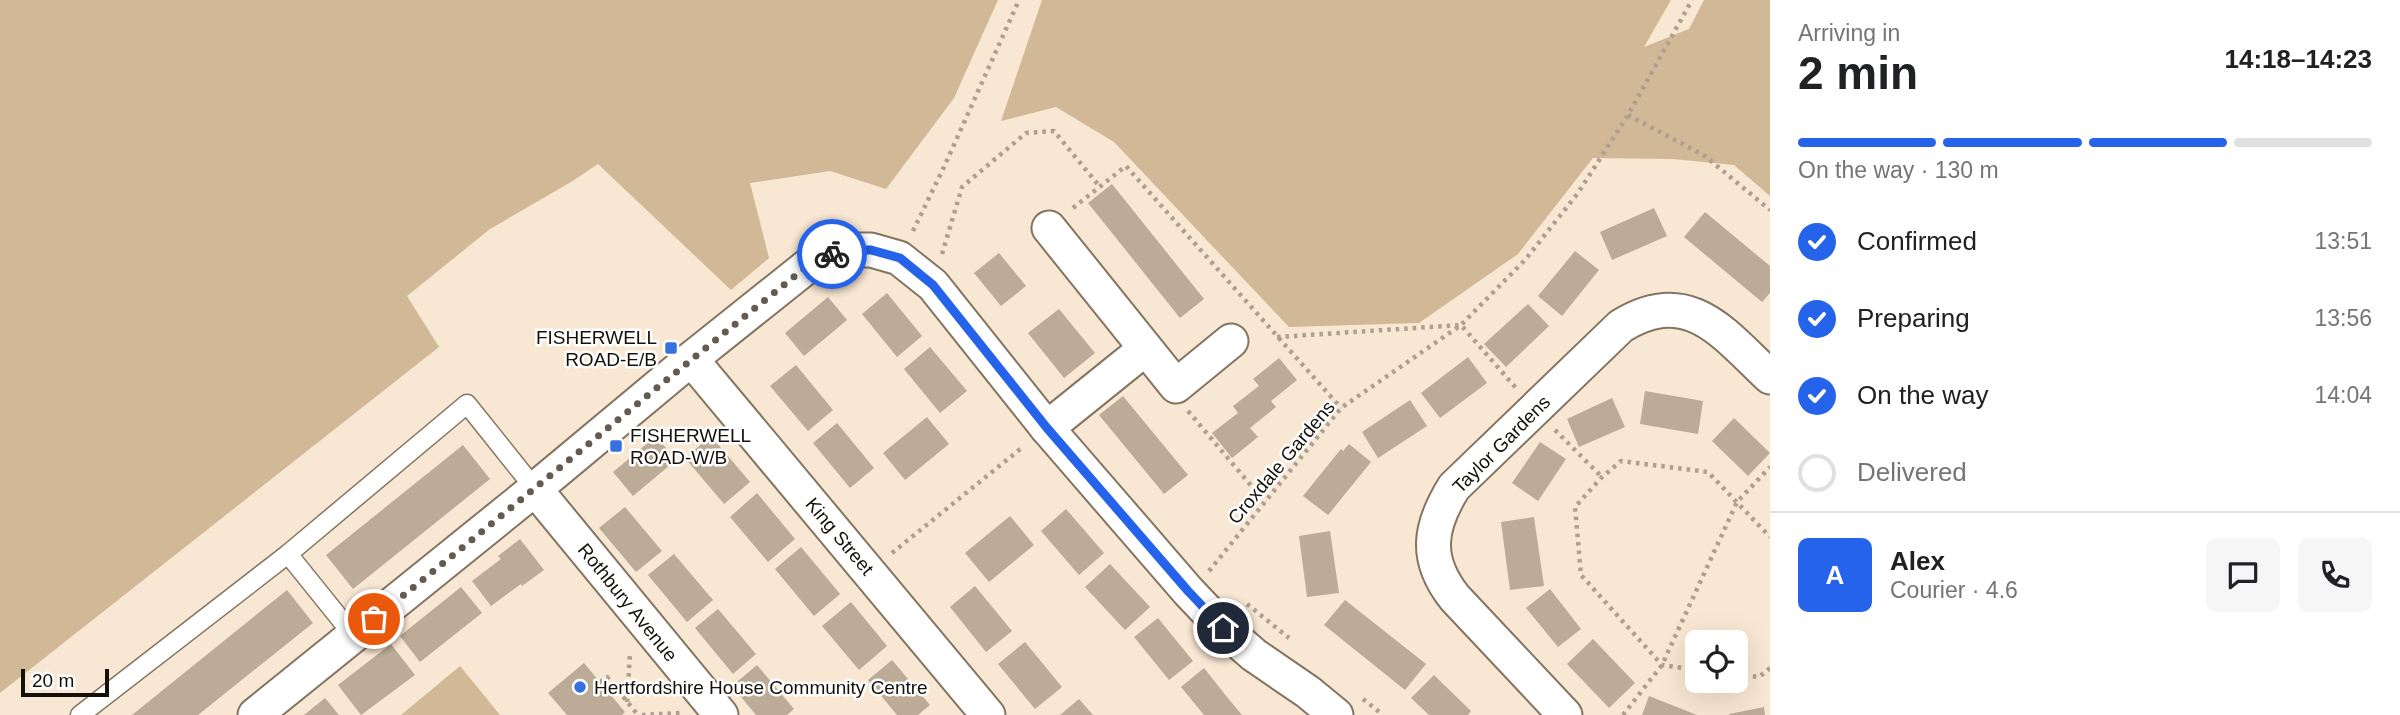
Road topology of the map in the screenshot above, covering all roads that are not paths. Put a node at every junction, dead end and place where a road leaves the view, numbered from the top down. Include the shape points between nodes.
1 (1049, 228) road end
2 (1231, 341) dead end
3 (1146, 349) junction
4 (691, 359) junction
5 (1770, 377) edge
6 (1047, 428) junction
7 (535, 489) junction
8 (288, 554) junction
9 (354, 636) junction
10 (80, 715) edge
11 (255, 715) edge
12 (721, 715) edge
13 (988, 715) edge
14 (1336, 715) edge
15 (1565, 715) edge

1 - 3 street
2 - 3 street via 1176,386
3 - 6 street
4 - 6 street via 810,264 850,250 871,250 900,258 933,285
4 - 7 street
4 - 13 street, King Street
5 - 15 street, Taylor Gardens via 1712,322 1681,310 1636,316 1620,326 1454,487 1433,534 1442,581
6 - 14 street via 1223,628
7 - 8 lane via 467,404
7 - 9 street
7 - 12 street, Rothbury Avenue
8 - 9 lane
8 - 10 lane
9 - 11 street

